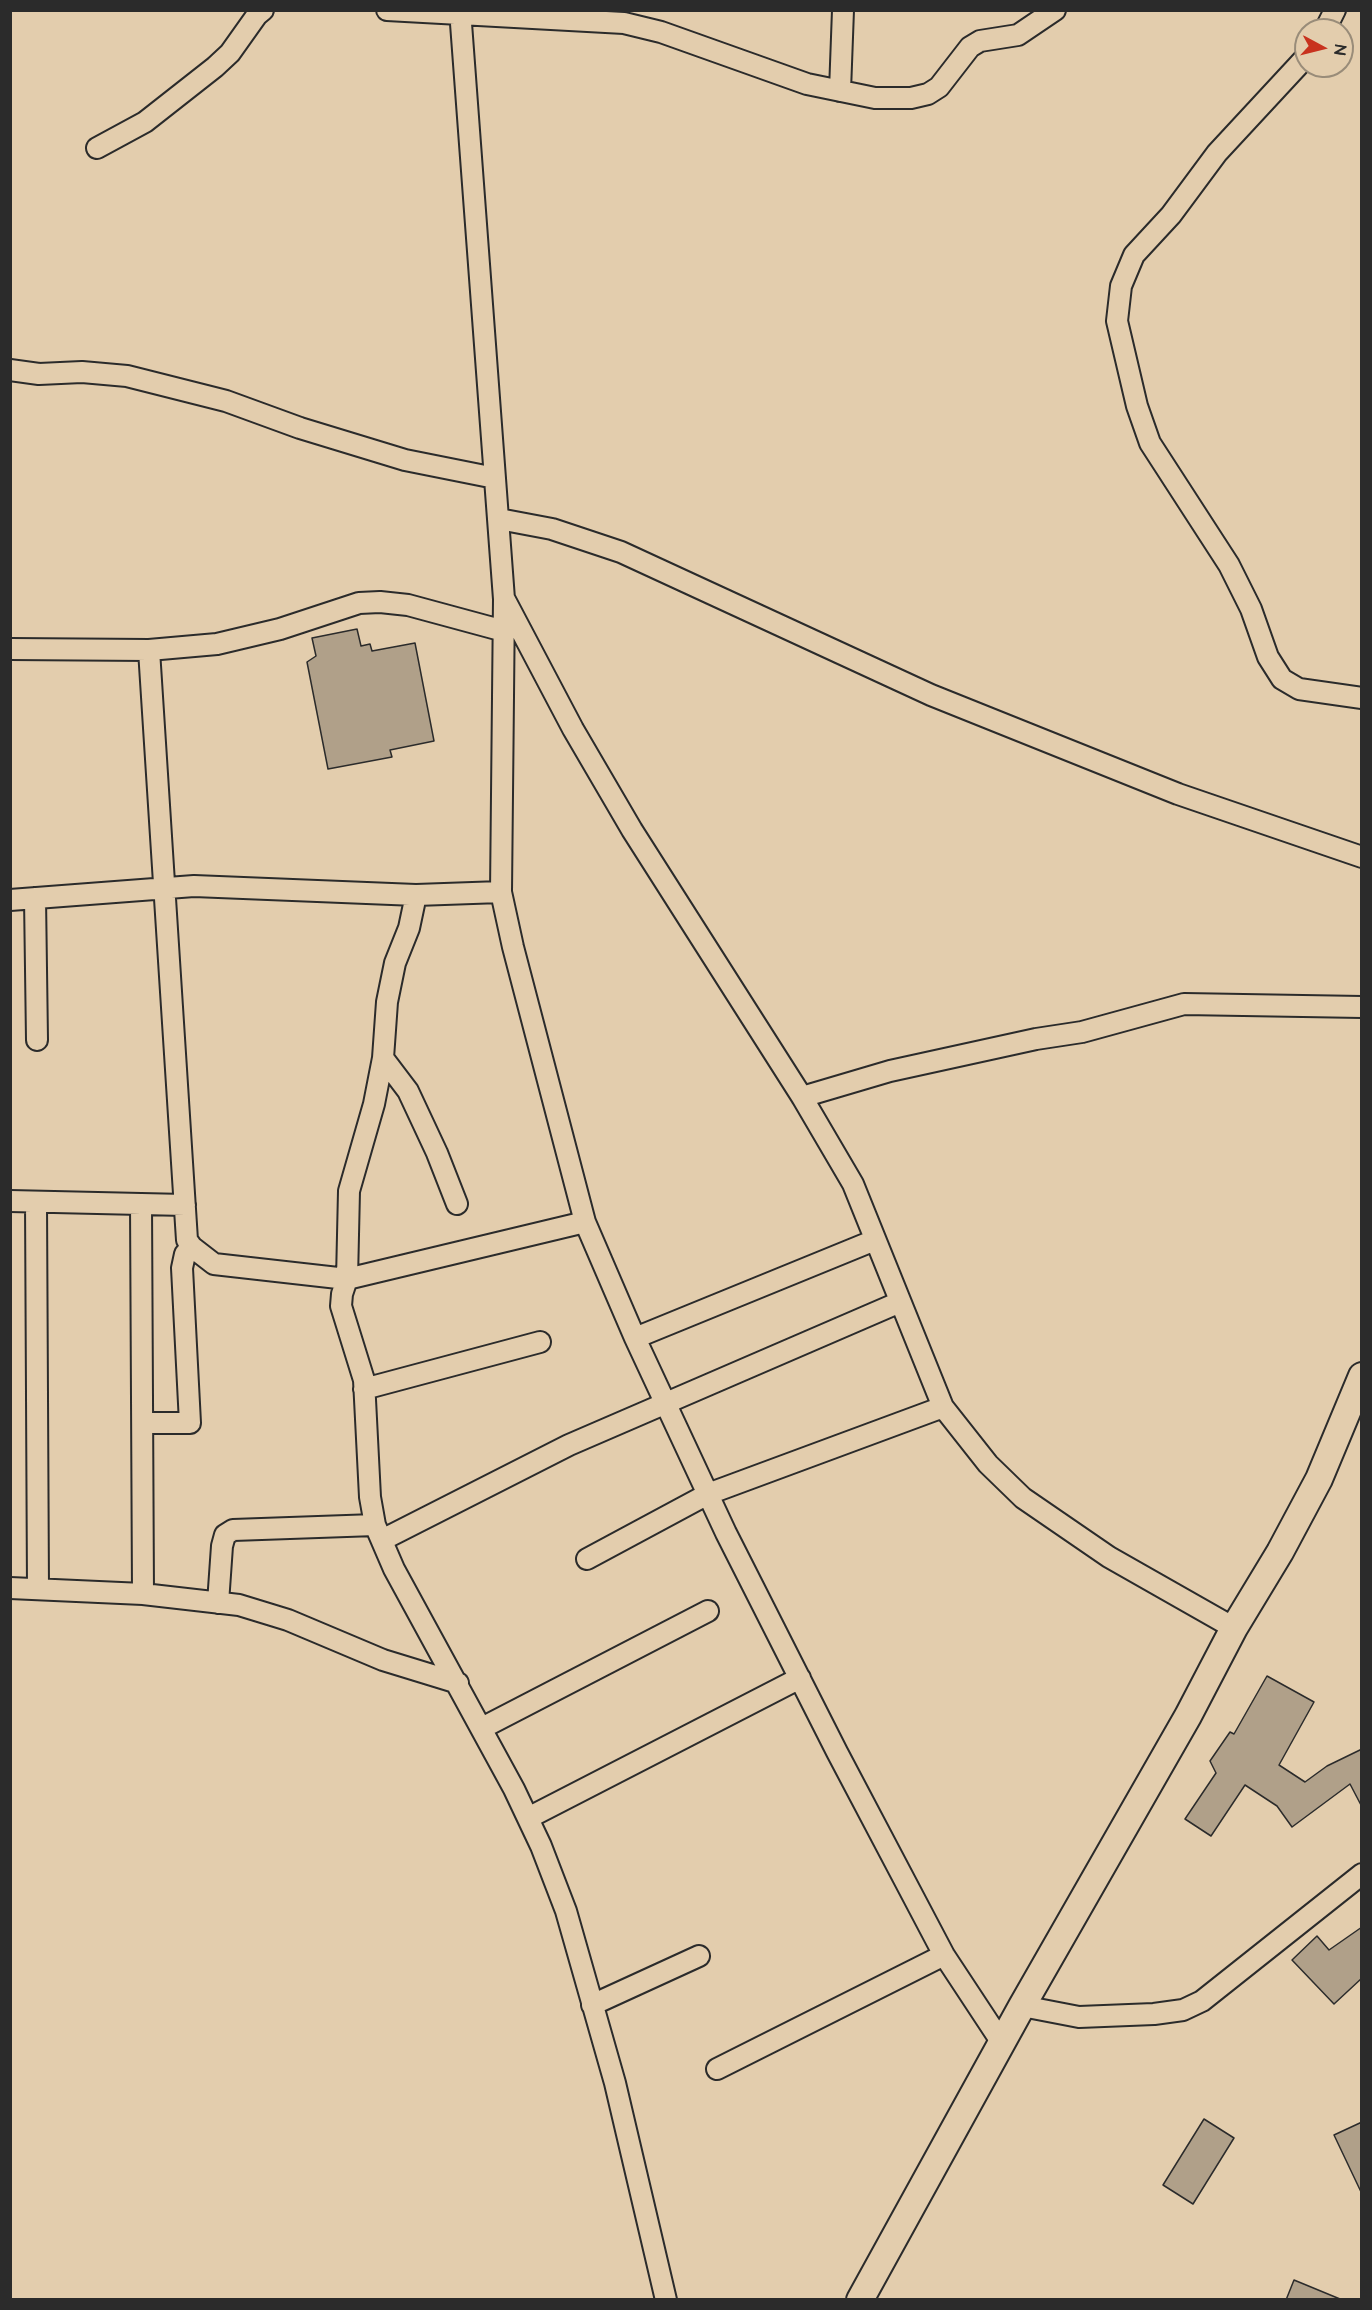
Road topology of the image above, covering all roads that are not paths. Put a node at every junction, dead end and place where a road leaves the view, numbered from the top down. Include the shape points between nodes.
1 (263, 10) edge
2 (387, 10) edge
3 (843, 10) edge
4 (1055, 10) edge
5 (460, 13) edge
6 (1294, 70) edge
7 (840, 91) junction
8 (97, 148) dead end
9 (10, 370) edge
10 (495, 478) junction
11 (499, 519) junction
12 (504, 599) junction
13 (504, 631) junction
14 (10, 649) edge
15 (149, 650) junction
16 (1362, 698) edge
17 (1362, 857) edge
18 (163, 887) junction
19 (501, 892) junction
20 (416, 895) junction
21 (35, 898) junction
22 (10, 900) edge
23 (1362, 1007) edge
24 (37, 1040) dead end
25 (383, 1058) junction
26 (801, 1097) junction
27 (10, 1201) edge
28 (36, 1202) junction
29 (141, 1204) junction
30 (457, 1204) dead end
31 (185, 1205) junction
32 (585, 1222) junction
33 (875, 1240) junction
34 (192, 1247) junction
35 (347, 1279) junction
36 (900, 1302) junction
37 (635, 1338) junction
38 (540, 1342) dead end
39 (1362, 1376) edge
40 (364, 1389) junction
41 (665, 1403) junction
42 (943, 1407) junction
43 (143, 1423) junction
44 (708, 1494) junction
45 (379, 1533) junction
46 (587, 1559) dead end
47 (10, 1588) edge
48 (38, 1588) junction
49 (143, 1594) junction
50 (218, 1603) junction
51 (708, 1611) dead end
52 (1234, 1628) junction
53 (800, 1678) junction
54 (458, 1683) junction
55 (482, 1728) junction
56 (528, 1818) junction
57 (1362, 1874) edge
58 (944, 1955) junction
59 (699, 1956) dead end
60 (592, 2005) junction
61 (1022, 2006) junction
62 (1002, 2043) junction
63 (717, 2069) dead end
64 (666, 2300) edge
65 (860, 2300) edge

1 - 8 street via 215,67 145,122
2 - 5 street
3 - 7 street
4 - 7 street via 1018,34 980,40 939,87 928,94 875,98
5 - 7 street via 624,23 662,32 807,84
5 - 10 street
6 - 16 street via 1217,153 1171,215 1134,255 1121,286 1117,321 1150,443 1229,566 1251,609 1268,657 1282,679 1299,689
9 - 10 street via 127,376 226,401 405,460
10 - 11 street
11 - 12 street
11 - 17 street via 552,529 621,552 931,695 1178,794
12 - 13 street
12 - 26 street via 632,830
13 - 15 street via 408,605 370,602 244,639
13 - 19 street
14 - 15 street
15 - 18 street
18 - 20 street
18 - 21 street
18 - 31 street
19 - 20 street
19 - 32 street
20 - 25 street via 387,1002
21 - 22 street
21 - 24 street
23 - 26 street via 1184,1004 1082,1032 890,1071
25 - 30 street via 408,1091
25 - 35 street via 349,1191
26 - 33 street via 853,1184
27 - 28 street
28 - 29 street
28 - 48 street
29 - 31 street
29 - 43 street
31 - 34 street via 187,1240
32 - 35 street
32 - 37 street
33 - 36 street
33 - 37 street
34 - 35 street via 214,1264
34 - 43 street via 185,1254 182,1268 190,1423
35 - 40 street via 341,1306 357,1351
36 - 41 street
36 - 42 street
37 - 41 street
38 - 40 street
39 - 52 main road via 1318,1479
40 - 45 street via 370,1497
41 - 44 street
41 - 45 street
42 - 44 street
42 - 52 street via 988,1464 1023,1498 1108,1557
43 - 49 street
44 - 46 street
44 - 53 street
45 - 50 street via 233,1530 225,1535 222,1546
45 - 54 street via 394,1569
47 - 48 street
48 - 49 street
49 - 50 street
50 - 54 street via 239,1605 288,1620 383,1660
51 - 55 street
52 - 61 main road
53 - 56 street
53 - 58 street
54 - 55 street
55 - 56 street
56 - 60 street via 566,1911
57 - 61 street via 1202,2001 1184,2010 1079,2017
58 - 62 street
58 - 63 street
59 - 60 street
60 - 64 street via 615,2083
61 - 62 main road
62 - 65 main road

